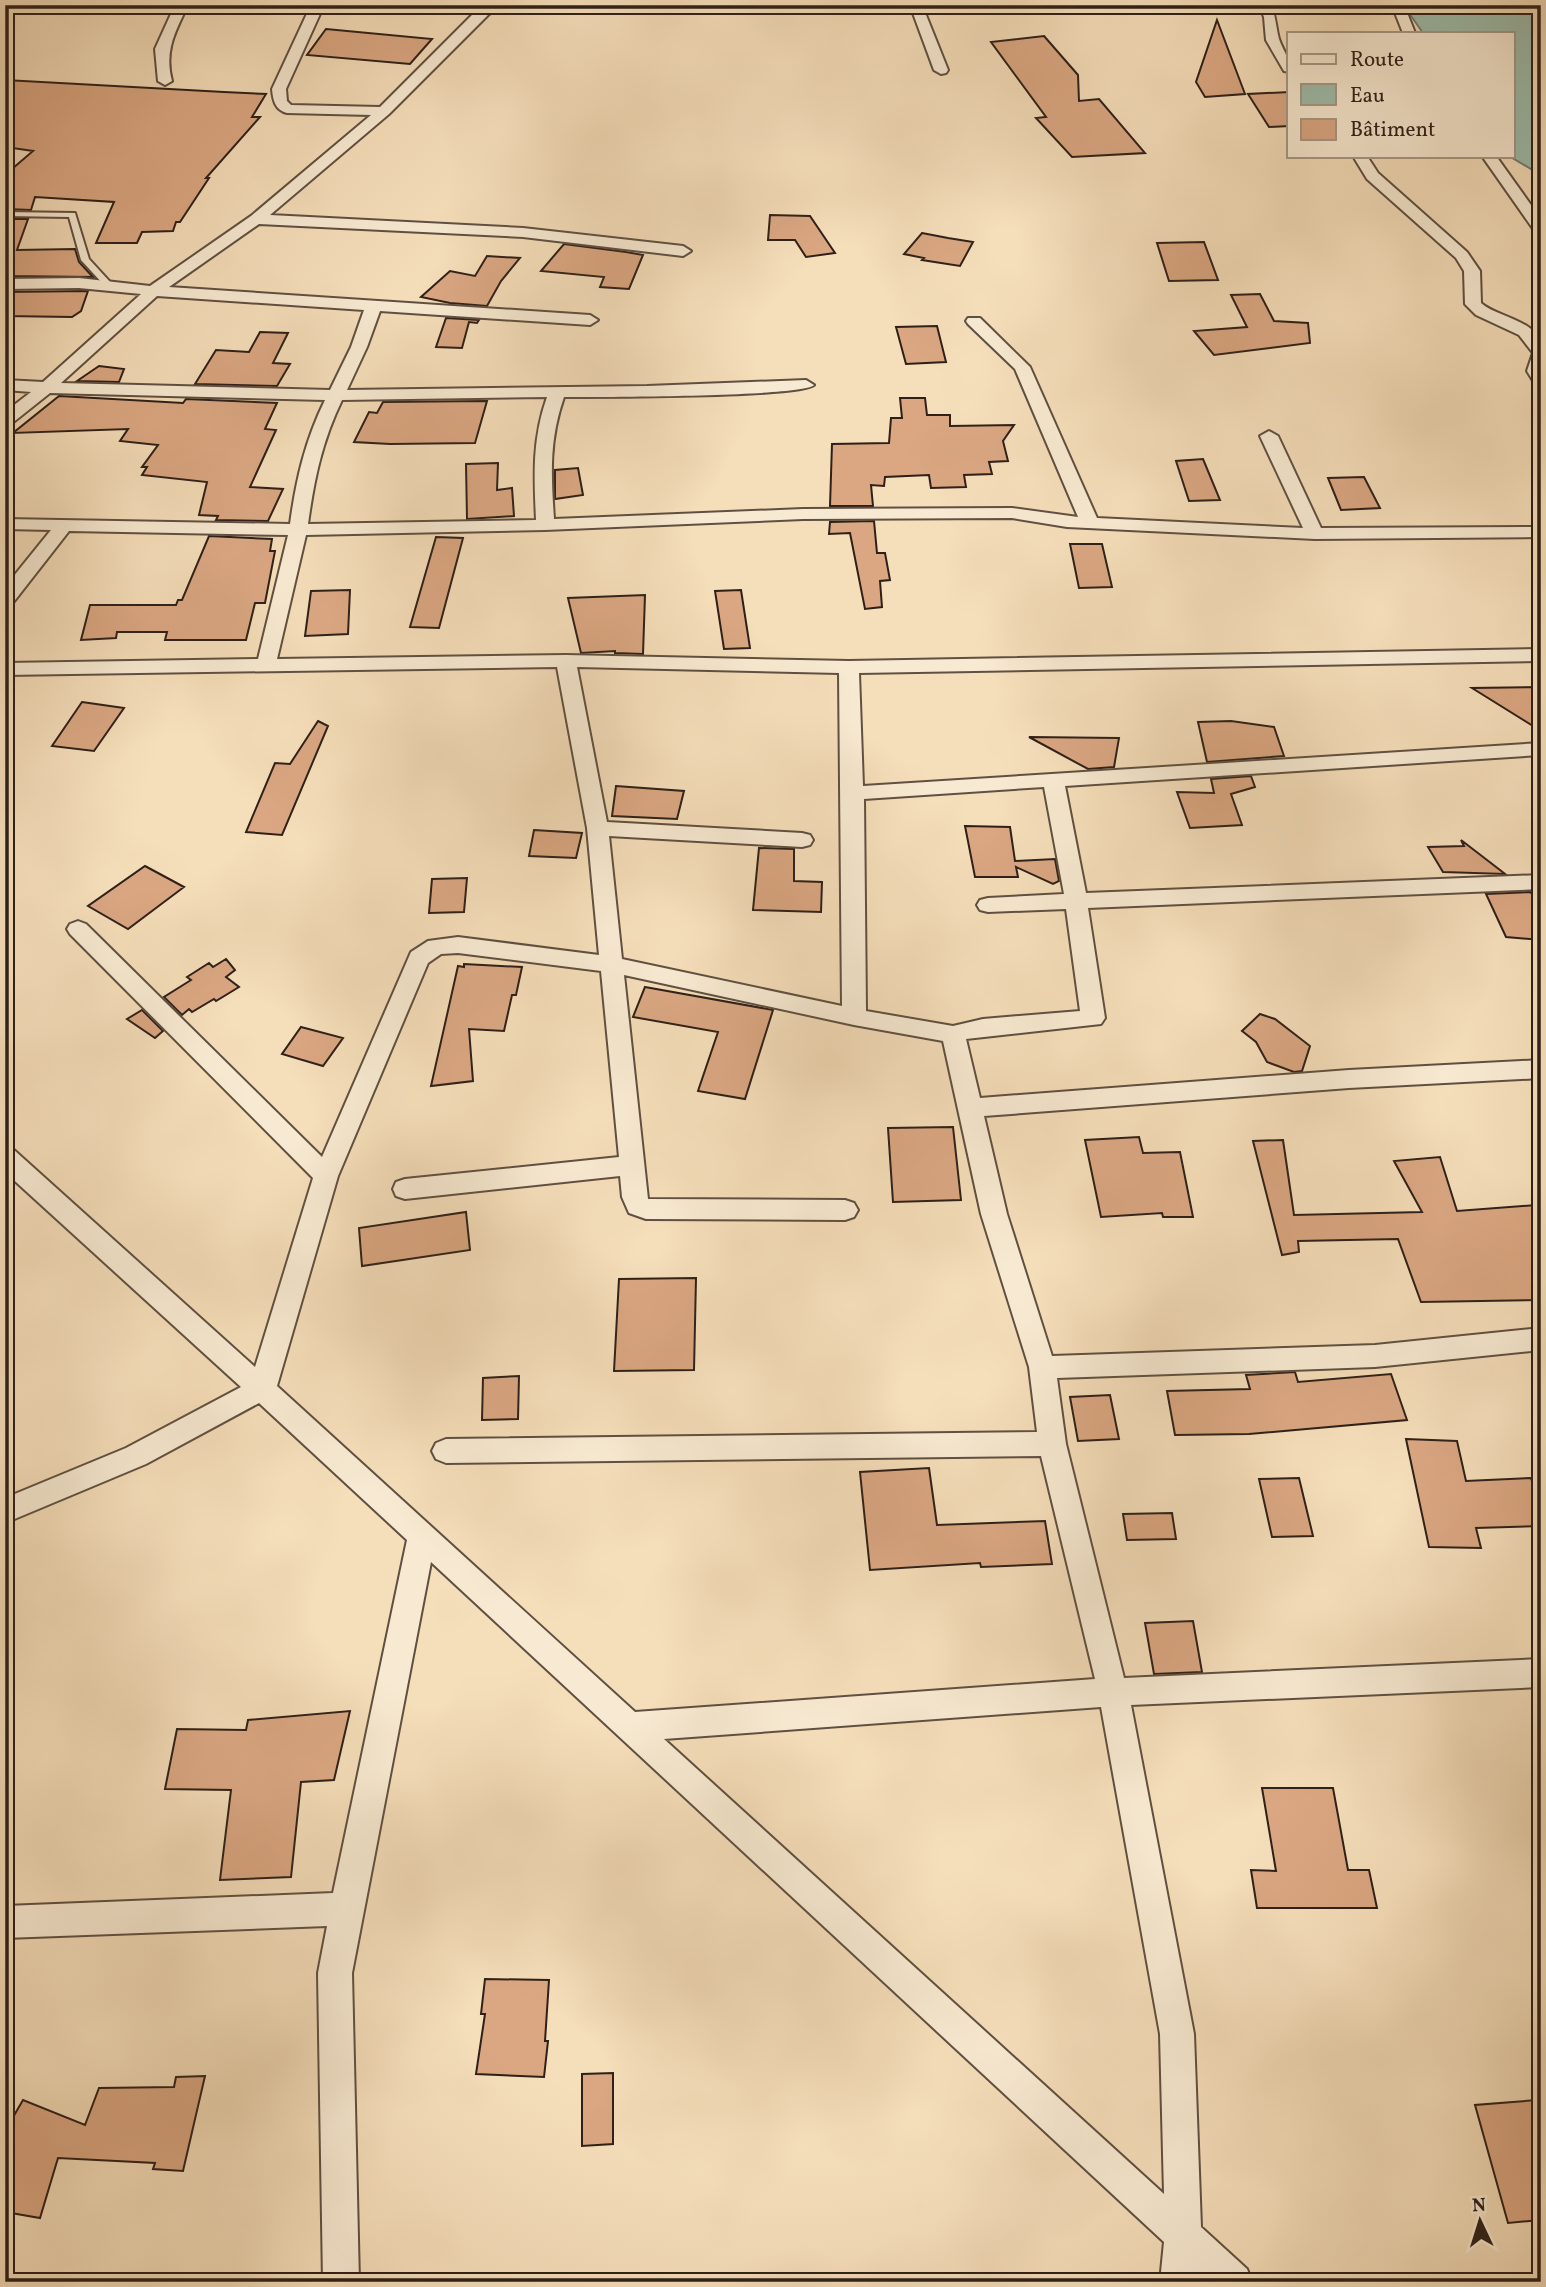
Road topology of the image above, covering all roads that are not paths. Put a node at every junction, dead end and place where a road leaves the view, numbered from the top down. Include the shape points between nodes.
1 (182, 5) edge
2 (318, 5) edge
3 (495, 5) edge
4 (916, 5) edge
5 (1265, 5) edge
6 (1398, 5) edge
7 (1409, 32) edge
8 (1287, 64) edge
9 (941, 70) dead end
10 (164, 80) dead end
11 (384, 111) junction
12 (1361, 158) edge
13 (1490, 158) edge
14 (5, 214) edge
15 (256, 219) junction
16 (1541, 230) edge
17 (683, 251) dead end
18 (5, 284) edge
19 (107, 284) junction
20 (153, 291) junction
21 (373, 307) junction
22 (590, 320) dead end
23 (974, 321) dead end
24 (1541, 380) edge
25 (5, 385) edge
26 (806, 385) dead end
27 (46, 388) junction
28 (557, 392) junction
29 (337, 396) junction
30 (5, 421) edge
31 (1269, 436) dead end
32 (1090, 523) junction
33 (5, 524) edge
34 (545, 525) junction
35 (63, 527) junction
36 (298, 530) junction
37 (1541, 532) edge
38 (1315, 534) junction
39 (5, 600) edge
40 (1541, 655) edge
41 (566, 661) junction
42 (266, 665) junction
43 (849, 667) junction
44 (5, 669) edge
45 (1541, 749) edge
46 (1053, 780) junction
47 (853, 793) junction
48 (598, 828) junction
49 (802, 840) dead end
50 (1541, 882) edge
51 (1076, 901) junction
52 (988, 905) dead end
53 (78, 929) dead end
54 (613, 965) junction
55 (854, 1017) junction
56 (953, 1034) junction
57 (1541, 1069) edge
58 (970, 1108) junction
59 (5, 1157) edge
60 (633, 1165) junction
61 (326, 1176) junction
62 (405, 1189) dead end
63 (845, 1210) dead end
64 (1541, 1339) edge
65 (1042, 1367) junction
66 (262, 1389) junction
67 (1052, 1444) junction
68 (446, 1451) dead end
69 (5, 1511) edge
70 (422, 1535) junction
71 (1541, 1673) edge
72 (1113, 1692) junction
73 (631, 1727) junction
74 (347, 1909) junction
75 (5, 1922) edge
76 (1183, 2235) junction
77 (341, 2282) edge
78 (1178, 2282) edge
79 (1234, 2282) edge

1 - 10 street via 159,48
2 - 11 street via 279,89 280,102 287,109
3 - 11 street
4 - 9 street
5 - 8 street via 1273,40
6 - 7 street
11 - 15 street
12 - 24 street via 1373,176 1462,255 1472,271 1473,304 1525,332 1541,353 1535,371
13 - 16 street
14 - 19 lane via 72,215 85,260
15 - 17 street via 550,235
15 - 20 street
18 - 19 street
19 - 20 street
20 - 21 street
20 - 27 street
21 - 22 street
21 - 29 street
23 - 32 street via 1022,367
25 - 27 street
26 - 28 street
27 - 29 street
27 - 30 street
28 - 29 street
28 - 34 street via 545,427
29 - 36 street via 319,429 307,468
31 - 38 street
32 - 34 street via 1012,513 803,514
32 - 38 street
33 - 35 street
34 - 36 street
35 - 36 street
35 - 39 street
36 - 42 street
37 - 38 street
40 - 43 street
41 - 42 street
41 - 43 street
41 - 48 street
42 - 44 street
43 - 47 street
45 - 46 street
46 - 47 street
46 - 51 street
47 - 55 street
48 - 49 street
48 - 54 street
50 - 51 street
51 - 52 street
51 - 56 street via 1093,1018 983,1027
53 - 61 street
54 - 55 street
54 - 60 street
54 - 61 street via 458,945 436,947 419,958
55 - 56 street
56 - 58 street
57 - 58 street
58 - 65 street via 994,1214
59 - 66 street
60 - 62 street
60 - 63 street via 635,1198 638,1206 646,1209
61 - 66 street
64 - 65 street via 1375,1356
65 - 67 street
66 - 69 street via 136,1456
66 - 70 street
67 - 68 street
67 - 72 street
70 - 73 street
70 - 74 street
71 - 72 street
72 - 73 street
72 - 76 street via 1177,2034
73 - 76 street
74 - 75 street
74 - 77 street via 335,1973
76 - 78 street
76 - 79 street

